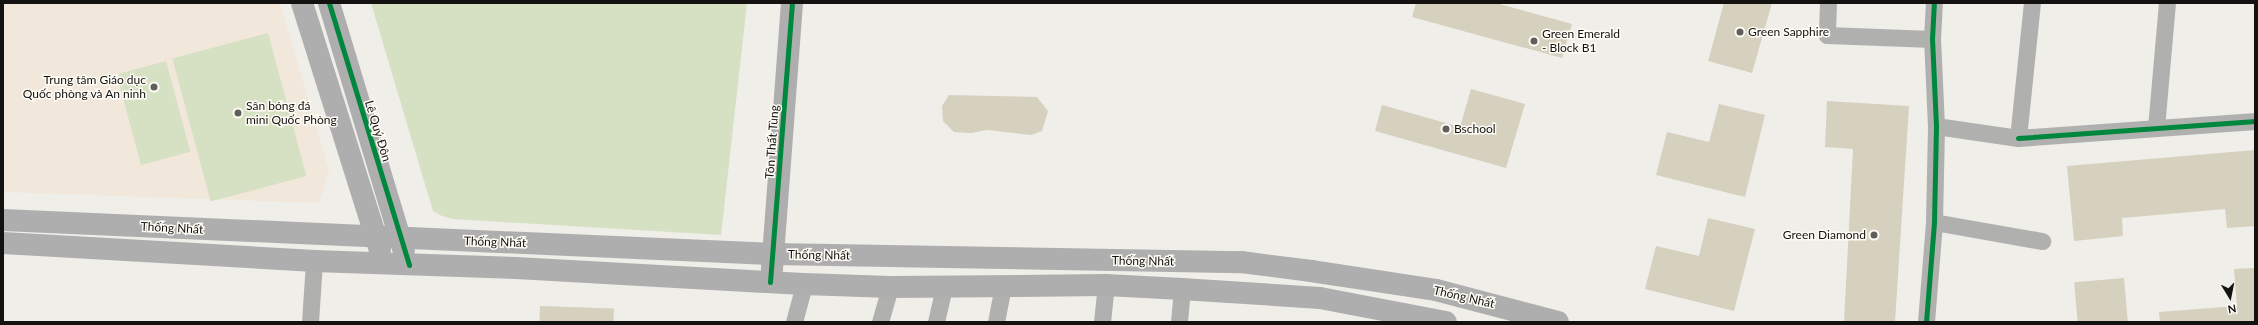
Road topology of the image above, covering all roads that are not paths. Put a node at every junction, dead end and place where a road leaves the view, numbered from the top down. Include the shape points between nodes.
1 (302, 3) edge
2 (329, 3) edge
3 (792, 3) edge
4 (1828, 3) edge
5 (1934, 3) edge
6 (2032, 3) edge
7 (2167, 3) edge
8 (1932, 39) junction
9 (2255, 122) edge
10 (1936, 126) junction
11 (2156, 128) junction
12 (2018, 138) junction
13 (3, 220) edge
14 (1934, 222) junction
15 (375, 237) junction
16 (400, 238) junction
17 (2042, 241) dead end
18 (3, 243) edge
19 (773, 254) junction
20 (314, 261) junction
21 (385, 263) junction
22 (409, 265) junction
23 (770, 282) junction
24 (804, 284) junction
25 (1106, 285) junction
26 (944, 286) junction
27 (1003, 286) junction
28 (890, 287) junction
29 (1182, 289) junction
30 (310, 322) edge
31 (794, 322) edge
32 (880, 322) edge
33 (936, 322) edge
34 (996, 322) edge
35 (1102, 322) edge
36 (1179, 322) edge
37 (1446, 322) edge
38 (1558, 322) edge
39 (1926, 322) edge

1 - 15 main road
2 - 16 main road, Lê Quý Đôn
3 - 19 main road, Tôn Thất Tùng
4 - 8 street via 1827,34
5 - 8 street
6 - 12 street
7 - 11 street
8 - 10 street
9 - 11 street
10 - 12 street
10 - 14 street
11 - 12 street
13 - 15 main road, Thống Nhất
14 - 17 street
14 - 39 street
15 - 16 main road, Thống Nhất
15 - 21 main road
16 - 19 main road, Thống Nhất
16 - 22 main road, Lê Quý Đôn
18 - 20 main road, Thống Nhất
19 - 23 main road, Tôn Thất Tùng
19 - 38 main road, Thống Nhất via 1241,262 1436,290
20 - 21 main road, Thống Nhất
20 - 30 street
21 - 22 main road, Thống Nhất
22 - 23 main road, Thống Nhất via 516,268
23 - 24 main road, Thống Nhất
24 - 28 main road, Thống Nhất
24 - 31 street
25 - 27 main road, Thống Nhất
25 - 29 main road, Thống Nhất
25 - 35 street
26 - 27 main road, Thống Nhất
26 - 28 main road, Thống Nhất
26 - 33 street
27 - 34 street
28 - 32 street
29 - 36 street
29 - 37 main road, Thống Nhất via 1320,298

